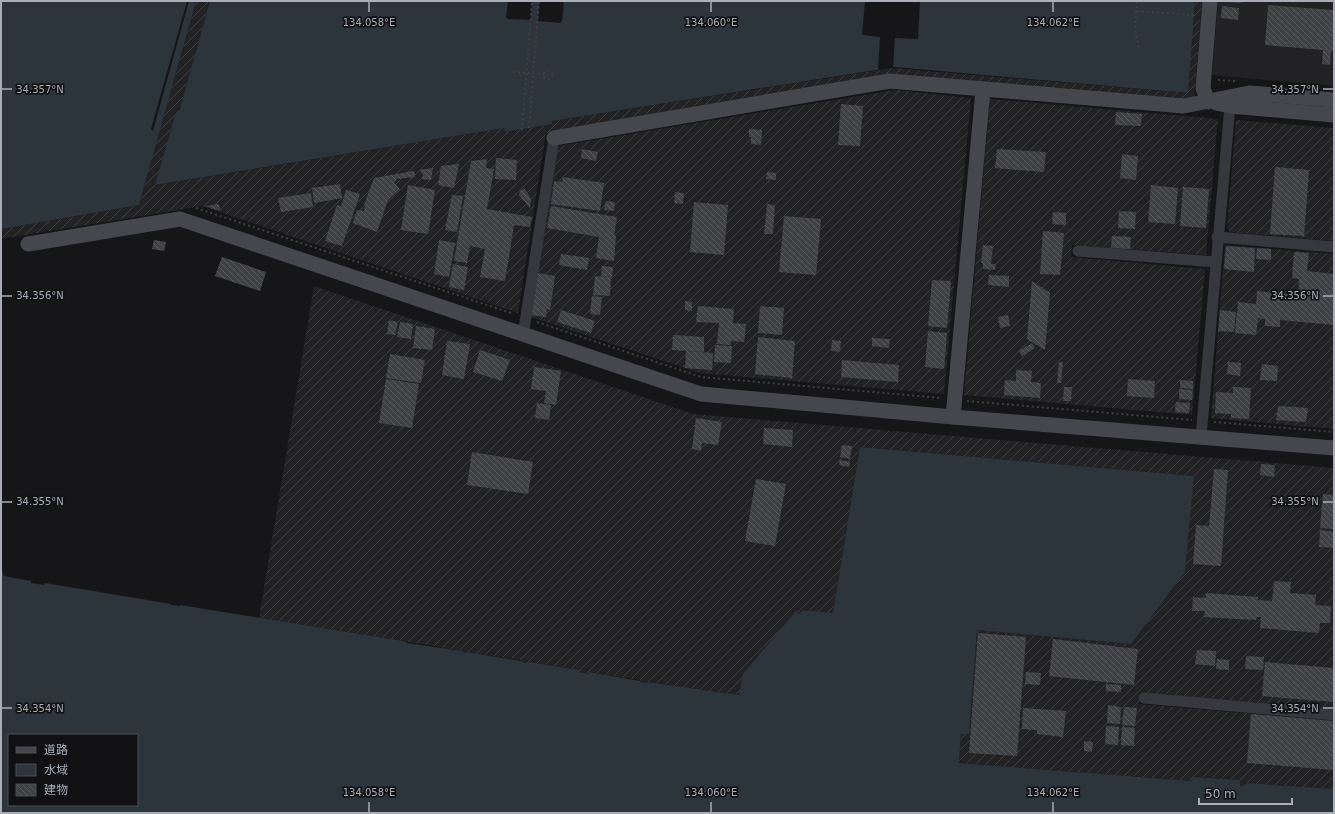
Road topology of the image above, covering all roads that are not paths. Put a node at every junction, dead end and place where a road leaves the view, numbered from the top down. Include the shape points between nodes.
1 (1210, 1) edge
2 (983, 90) junction
3 (1334, 100) edge
4 (1208, 102) junction
5 (1230, 106) junction
6 (1334, 115) edge
7 (554, 138) joint
8 (1218, 237) junction
9 (28, 244) dead end
10 (1334, 247) edge
11 (1078, 251) dead end
12 (1215, 262) junction
13 (522, 335) junction
14 (953, 417) junction
15 (1201, 437) junction
16 (1334, 448) edge
17 (1144, 698) dead end
18 (1334, 715) edge

1 - 4 street via 1203,88
2 - 4 street via 1184,106
2 - 7 street via 890,81
2 - 14 street
3 - 4 street via 1250,93
4 - 5 street
5 - 6 street
5 - 8 street
7 - 13 street
8 - 10 street
8 - 12 street
9 - 13 street via 180,219
11 - 12 street
12 - 15 street
13 - 14 street via 701,394
14 - 15 street
15 - 16 street
17 - 18 street

